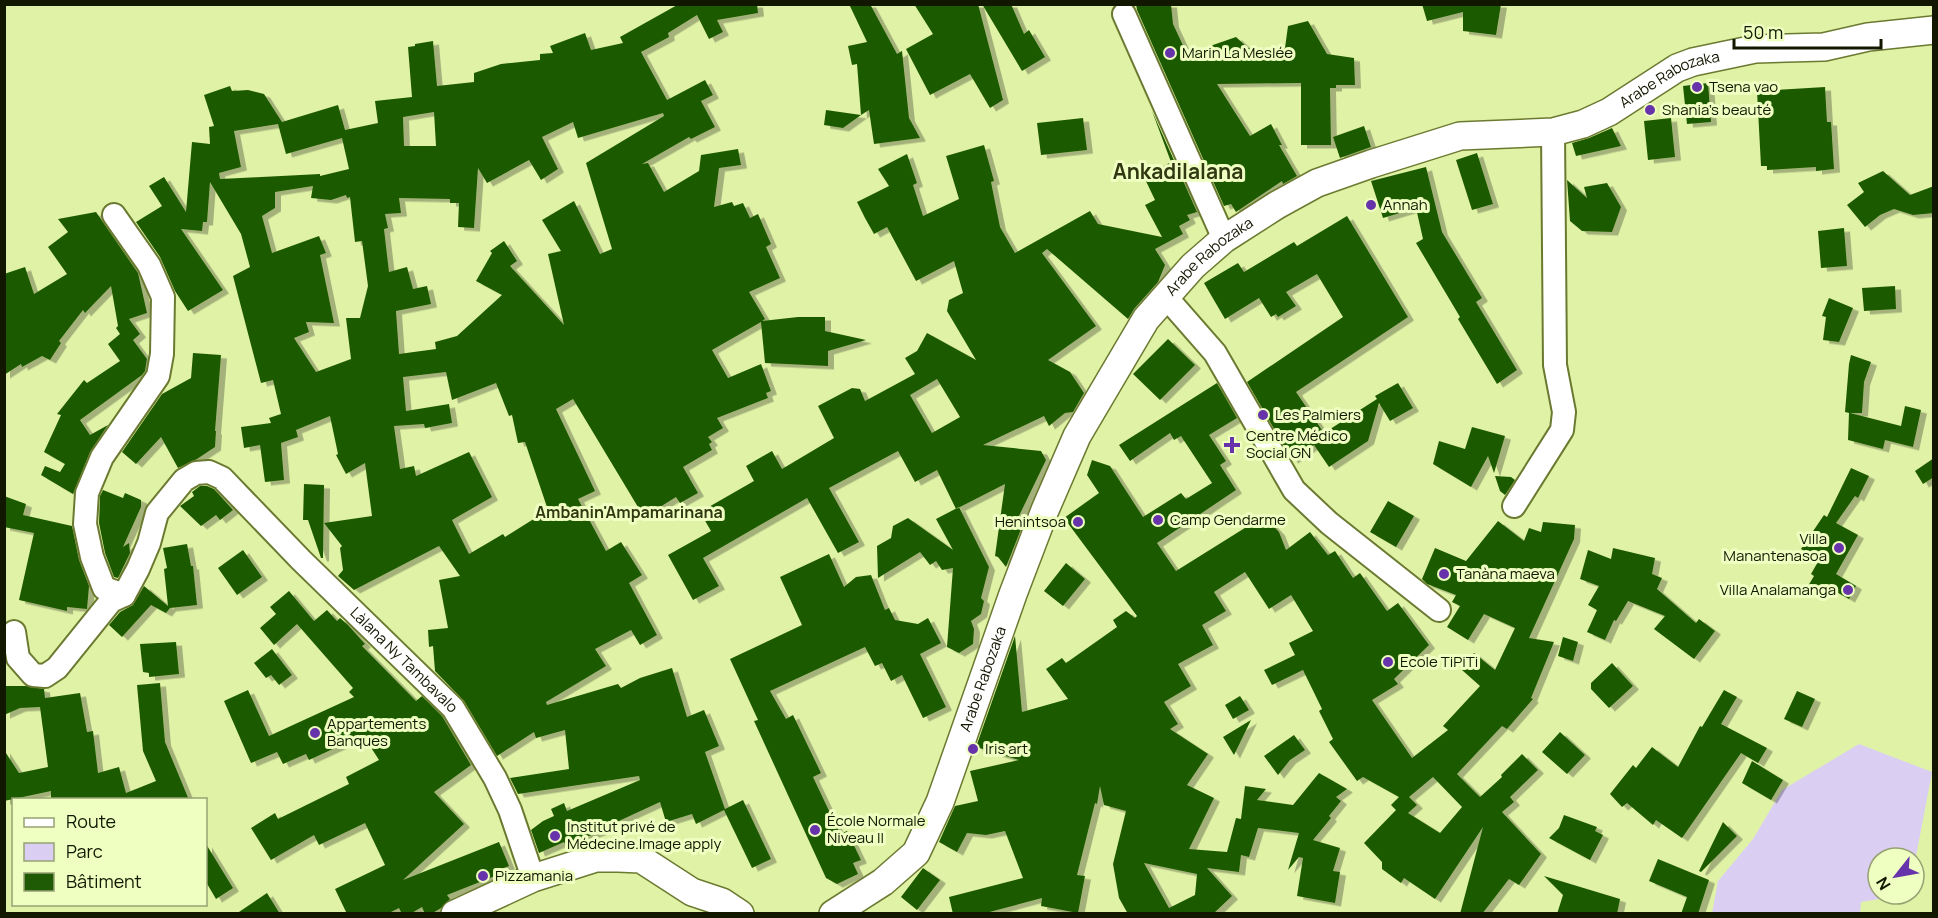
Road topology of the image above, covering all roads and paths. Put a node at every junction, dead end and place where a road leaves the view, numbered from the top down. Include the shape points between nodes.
1 (1124, 14) dead end
2 (1934, 30) edge
3 (1553, 132) junction
4 (114, 215) dead end
5 (1224, 239) junction
6 (1166, 297) junction
7 (1514, 506) dead end
8 (124, 595) junction
9 (1439, 610) dead end
10 (14, 632) dead end
11 (533, 878) junction
12 (455, 914) edge
13 (740, 914) edge
14 (833, 914) edge

1 - 5 street
2 - 3 street, Arabe Rabozaka via 1868,37 1824,47 1755,49 1693,62 1677,68 1609,112
3 - 5 street, Arabe Rabozaka via 1460,136 1371,164 1317,183
3 - 7 street via 1555,365 1564,412 1562,430
4 - 8 street via 149,265 163,297 158,376 102,457 87,493 85,524 92,557 104,588
5 - 6 street, Arabe Rabozaka
6 - 9 street via 1215,353 1293,490
6 - 14 street, Arabe Rabozaka via 1146,320 1077,436 1013,594 940,802 916,853 883,882
8 - 10 street via 111,601 57,668 45,676 33,675 18,658
8 - 11 street, Làlana Ny Tambavalo via 142,560 157,513 183,480 209,472 222,478 453,708 495,778
11 - 12 street
11 - 13 street via 597,858 640,859

